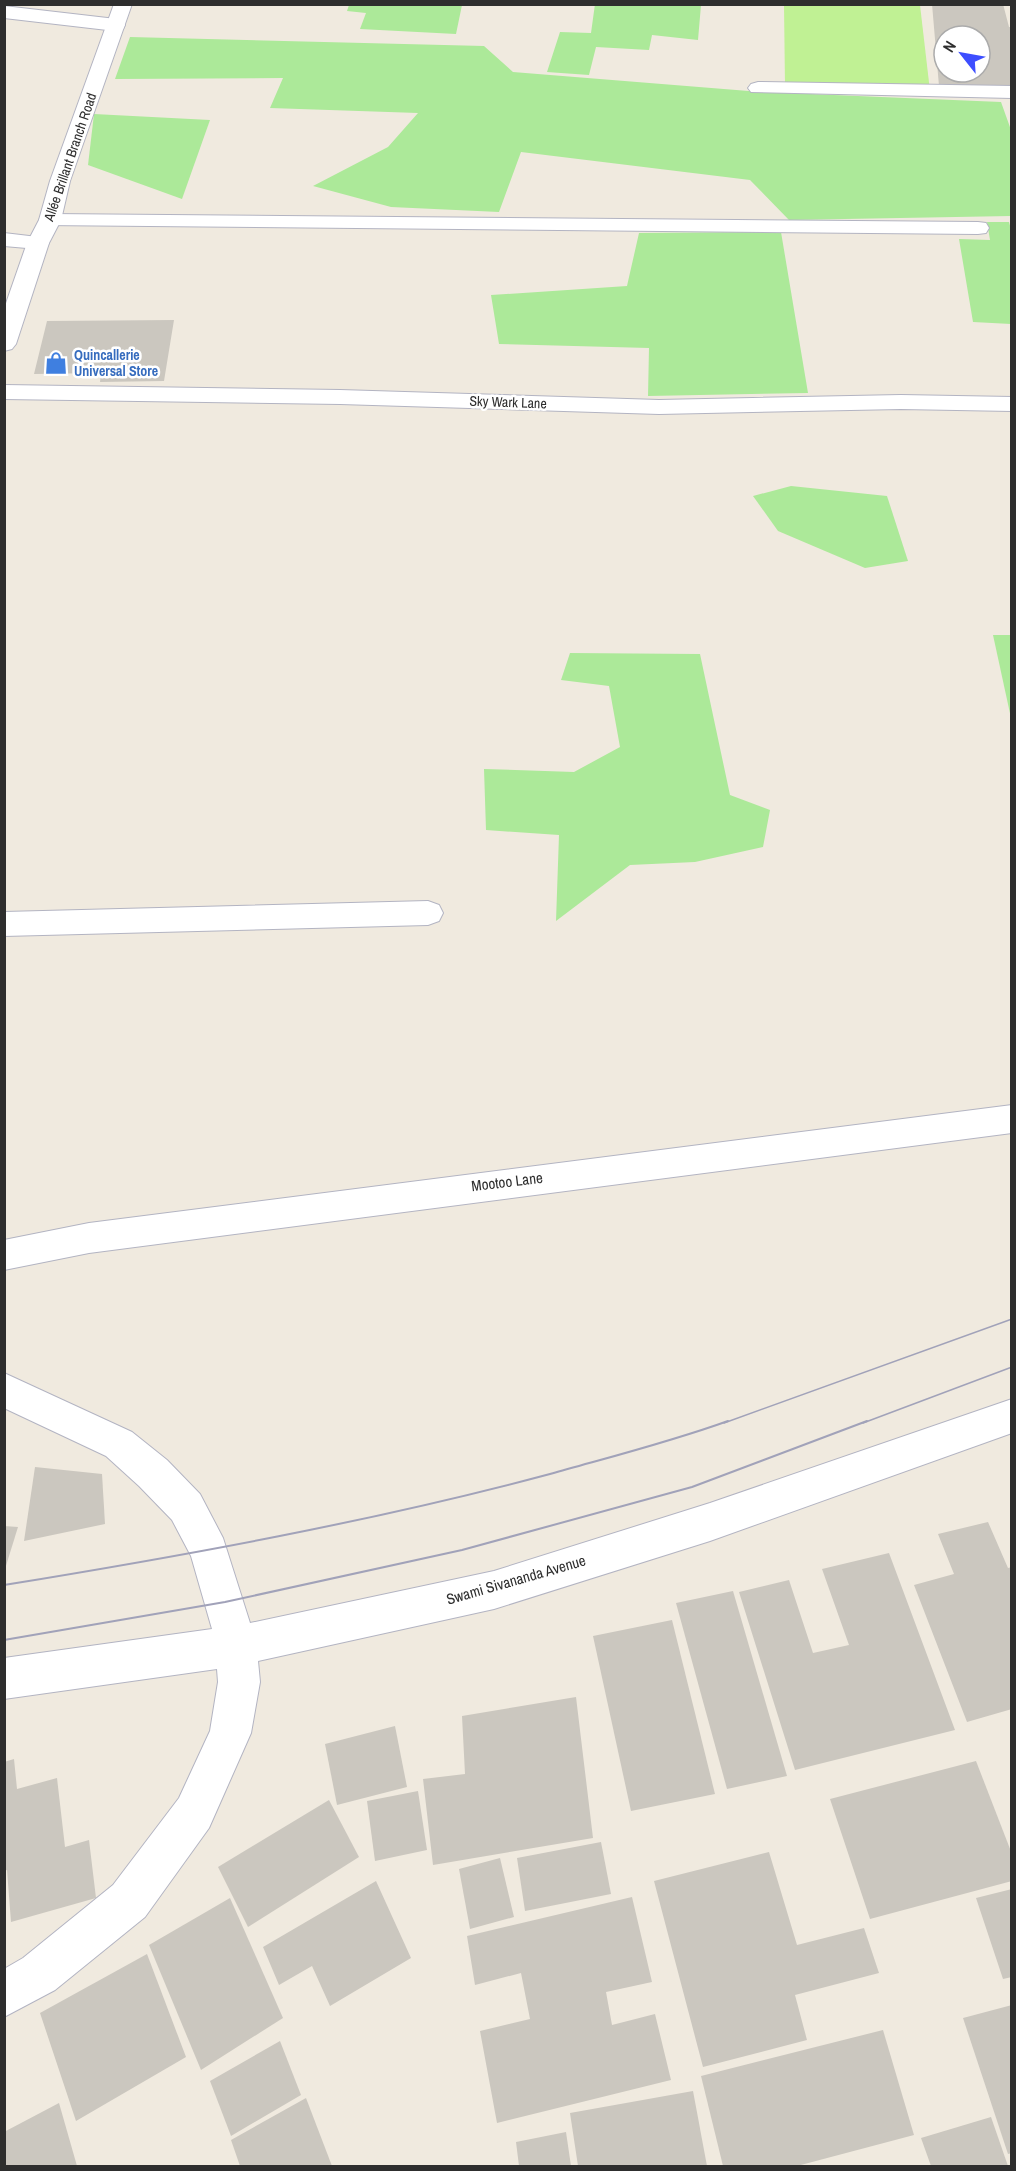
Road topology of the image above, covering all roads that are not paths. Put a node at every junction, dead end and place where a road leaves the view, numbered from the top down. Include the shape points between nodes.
1 (123, 4) edge
2 (4, 12) edge
3 (116, 25) junction
4 (758, 88) dead end
5 (1011, 92) edge
6 (50, 220) junction
7 (978, 228) dead end
8 (4, 239) edge
9 (38, 243) junction
10 (4, 344) edge
11 (4, 392) edge
12 (1011, 404) edge
13 (428, 913) dead end
14 (4, 924) edge
15 (1011, 1119) edge
16 (4, 1255) edge
17 (4, 1390) edge
18 (1011, 1416) edge
19 (236, 1646) junction
20 (4, 1679) edge
21 (4, 1995) edge

1 - 3 street, Allée Brillant Branch Road
2 - 3 street
3 - 6 street, Allée Brillant Branch Road via 60,181
4 - 5 street
6 - 7 street
6 - 9 street, Allée Brillant Branch Road
8 - 9 street
9 - 10 street, Allée Brillant Branch Road
11 - 12 street, Sky Wark Lane via 659,407
13 - 14 street
15 - 16 street, Mootoo Lane via 482,1185 89,1239
17 - 19 street via 119,1444 186,1507 209,1551
18 - 19 street, Swami Sivananda Avenue via 710,1522 494,1590
19 - 20 street, Swami Sivananda Avenue
19 - 21 street via 239,1682 230,1733 194,1813 129,1901 39,1974

